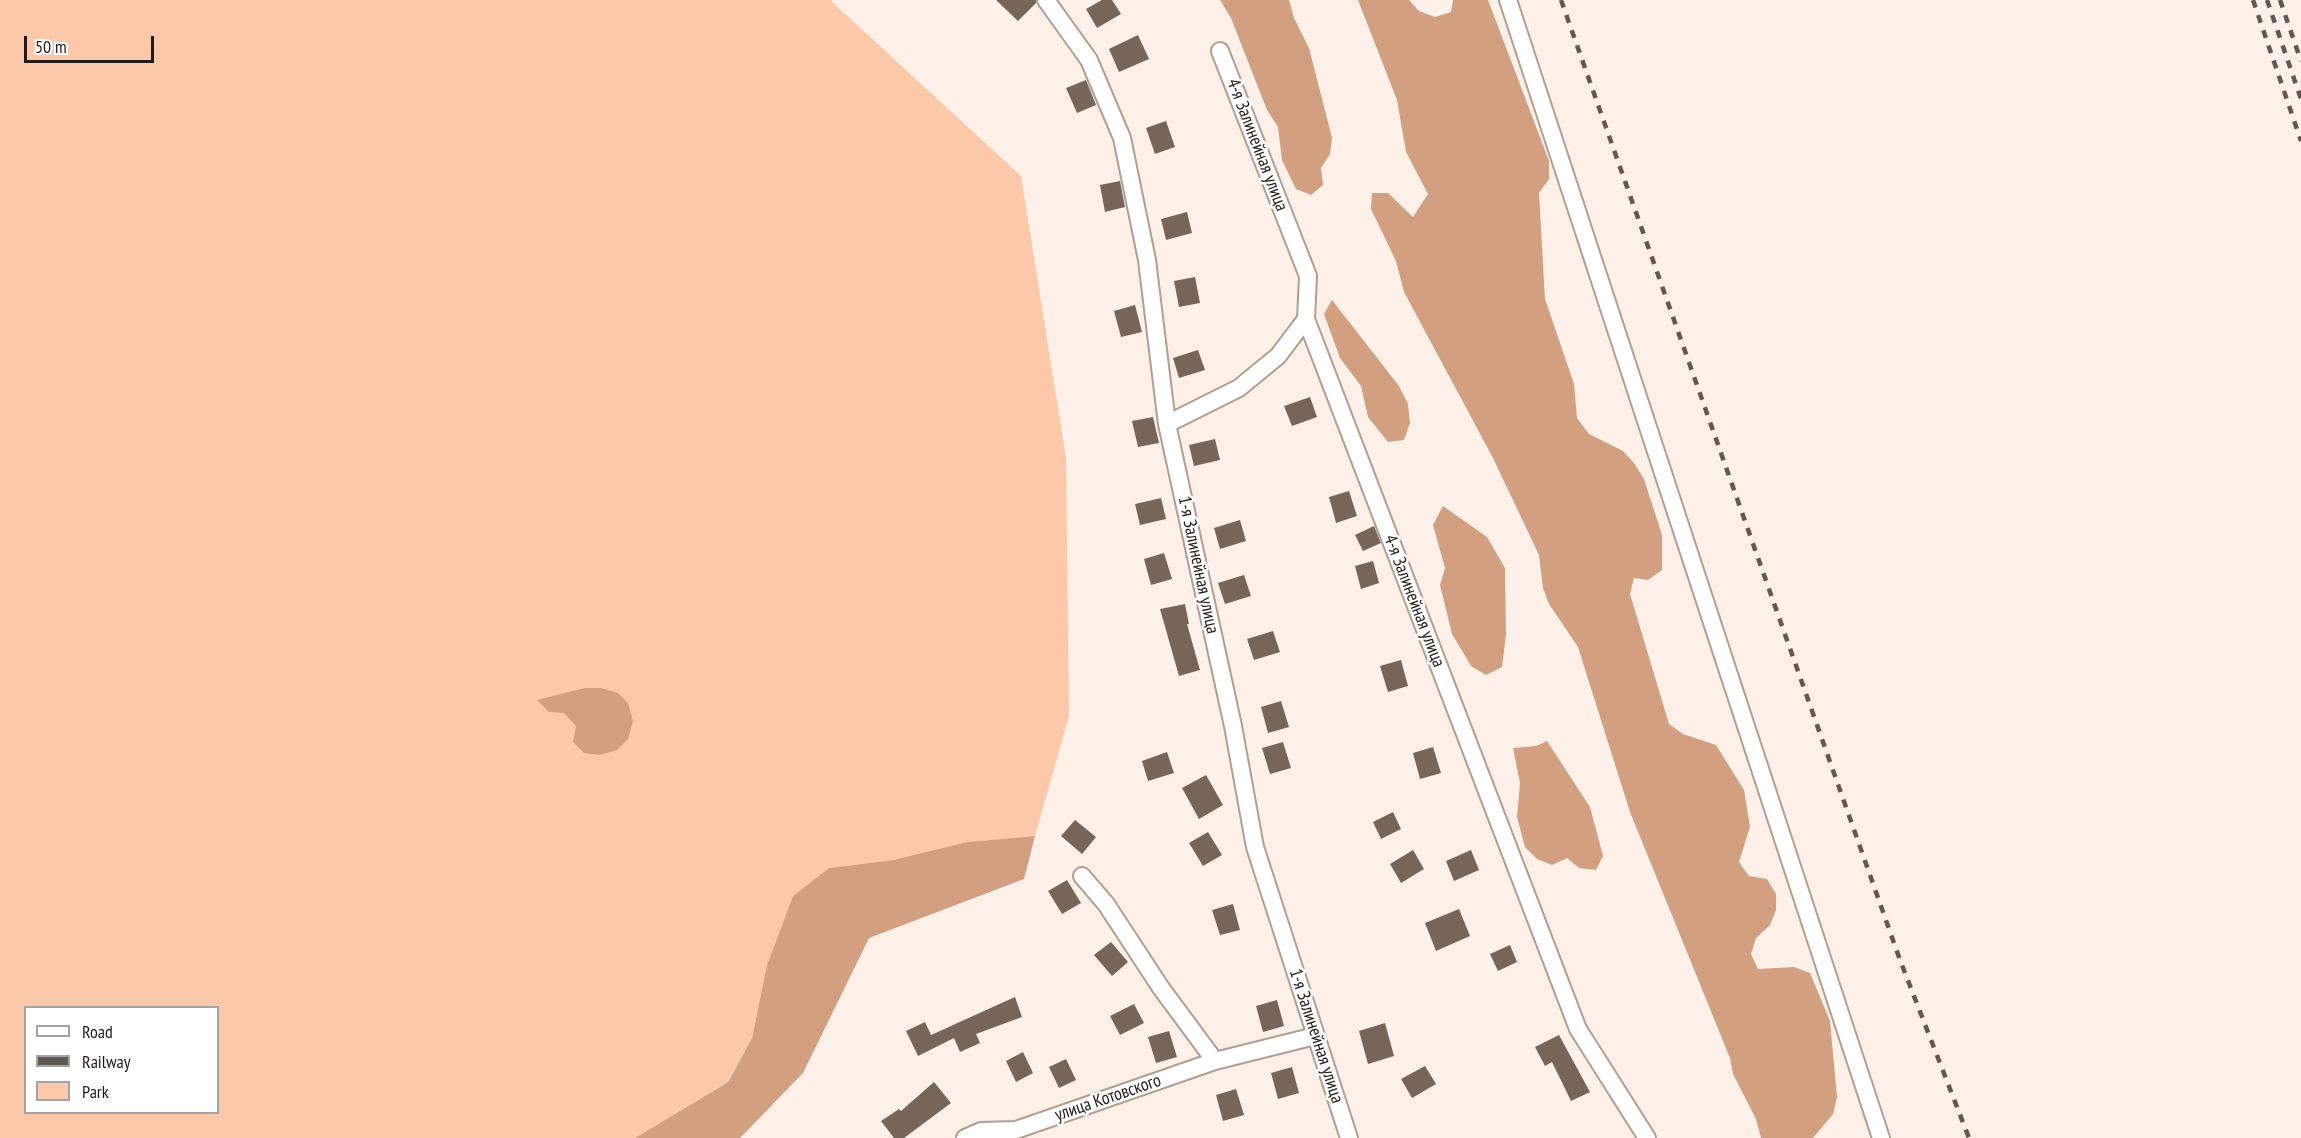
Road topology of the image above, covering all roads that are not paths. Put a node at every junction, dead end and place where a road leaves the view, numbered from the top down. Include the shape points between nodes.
1 (1046, 0) edge
2 (1509, 0) edge
3 (1220, 51) dead end
4 (1306, 319) junction
5 (1167, 423) junction
6 (1082, 876) dead end
7 (1315, 1036) junction
8 (1215, 1061) junction
9 (1018, 1134) edge
10 (965, 1138) edge
11 (1349, 1138) edge
12 (1647, 1138) edge
13 (1881, 1138) edge

1 - 5 street, 1-я Залинейная улица via 1089,60 1122,138 1147,260
2 - 13 street
3 - 4 street, 4-я Залинейная улица via 1308,276
4 - 5 street via 1278,356 1239,388
4 - 12 street, 4-я Залинейная улица via 1578,1029
5 - 7 street, 1-я Залинейная улица via 1256,847
6 - 8 street via 1106,904
7 - 8 street, улица Котовского
7 - 11 street, 1-я Залинейная улица
8 - 9 street, улица Котовского
9 - 10 street, улица Котовского via 981,1131

